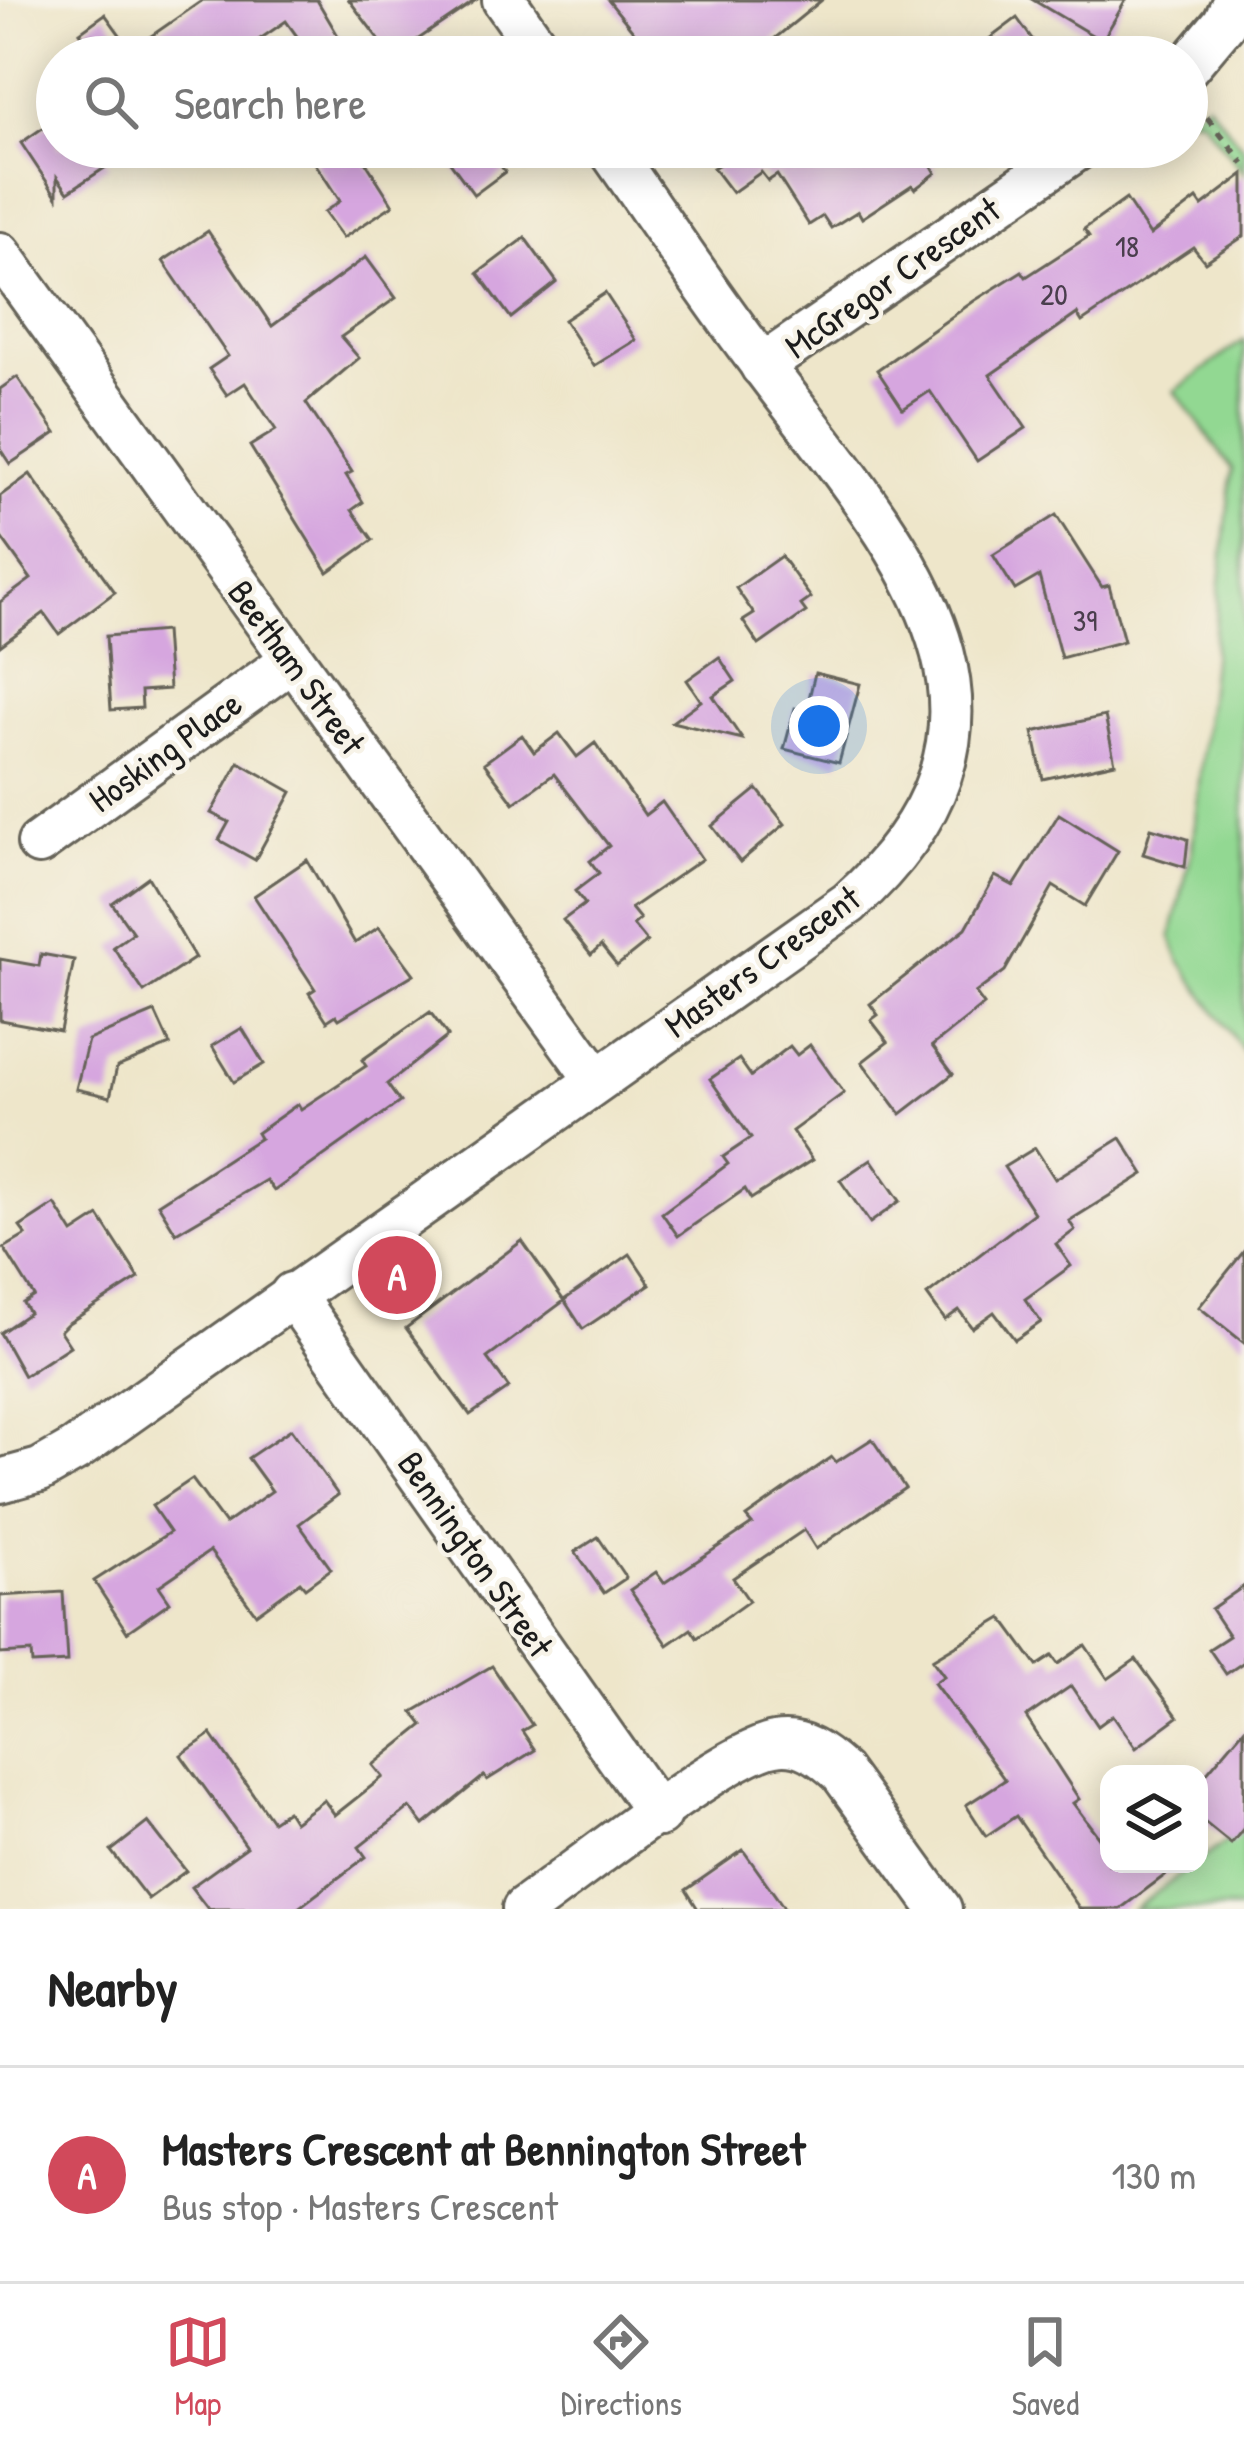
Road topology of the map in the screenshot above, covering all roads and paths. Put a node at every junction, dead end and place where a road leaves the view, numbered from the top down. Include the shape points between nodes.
1 (504, 0) edge
2 (1235, 0) edge
3 (529, 36) edge
4 (1208, 42) edge
5 (1208, 118) edge
6 (1244, 164) edge
7 (623, 168) edge
8 (1050, 168) edge
9 (0, 254) edge
10 (762, 366) junction
11 (292, 660) junction
12 (39, 843) dead end
13 (596, 1079) junction
14 (292, 1294) junction
15 (0, 1481) edge
16 (658, 1815) junction
17 (524, 1909) edge
18 (940, 1909) edge

1 - 3 street
2 - 4 street
5 - 6 path
7 - 10 street, Masters Crescent
8 - 10 street, McGregor Crescent
9 - 11 street, Beetham Street
10 - 13 street, Masters Crescent via 918,582 941,636 948,741 933,792 882,873
11 - 12 street, Hosking Place
11 - 13 street, Beetham Street
13 - 14 street, Masters Crescent
14 - 15 street, Masters Crescent via 75,1450
14 - 16 street, Bennington Street
16 - 17 street
16 - 18 street via 755,1749 802,1745 841,1772

